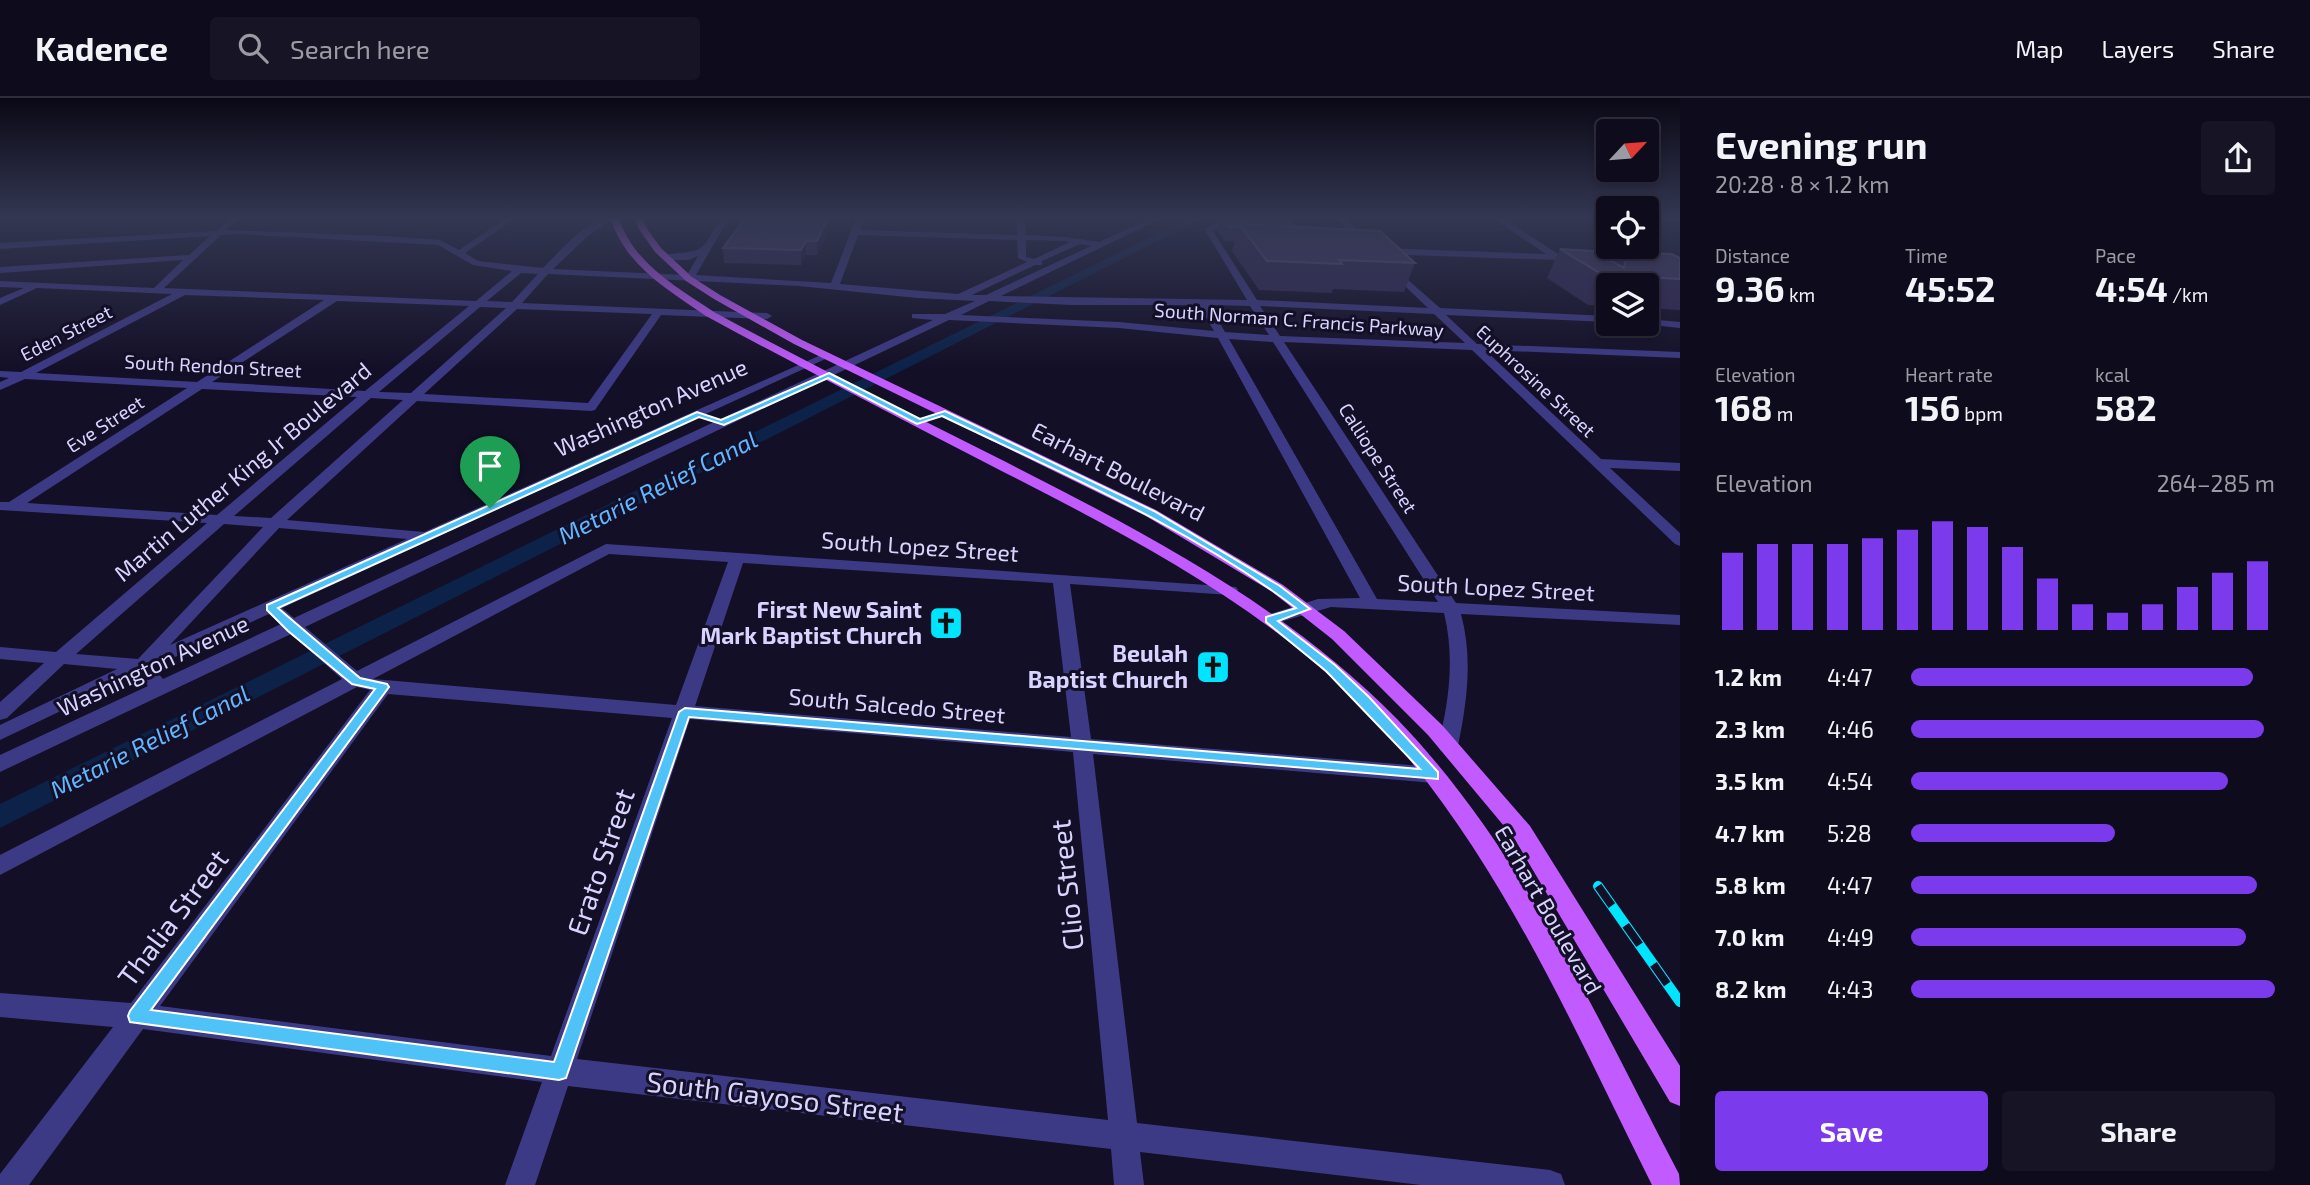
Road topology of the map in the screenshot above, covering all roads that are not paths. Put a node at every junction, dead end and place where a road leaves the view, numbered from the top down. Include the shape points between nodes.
1 (50, 267) edge
2 (181, 267) edge
3 (493, 267) edge
4 (550, 267) edge
5 (647, 267) edge
6 (676, 267) edge
7 (696, 267) edge
8 (842, 267) edge
9 (1025, 267) edge
10 (1053, 267) edge
11 (1230, 267) edge
12 (1385, 267) edge
13 (1571, 267) edge
14 (2, 270) edge
15 (519, 270) junction
16 (545, 271) junction
17 (1578, 271) edge
18 (658, 278) junction
19 (689, 279) junction
20 (0, 284) edge
21 (40, 285) junction
22 (835, 286) junction
23 (159, 289) junction
24 (186, 291) junction
25 (336, 297) junction
26 (958, 297) junction
27 (989, 298) junction
28 (1202, 301) junction
29 (0, 302) edge
30 (477, 303) junction
31 (1108, 303) junction
32 (1254, 303) junction
33 (515, 305) junction
34 (659, 311) junction
35 (1435, 311) junction
36 (710, 314) junction
37 (750, 316) junction
38 (767, 316) dead end
39 (916, 316) dead end
40 (950, 316) junction
41 (1596, 317) edge
42 (1680, 319) edge
43 (1659, 320) edge
44 (1659, 322) edge
45 (1119, 325) junction
46 (1680, 325) edge
47 (1659, 326) edge
48 (1222, 336) junction
49 (1680, 338) edge
50 (1279, 339) junction
51 (1476, 348) junction
52 (1680, 355) edge
53 (827, 356) junction
54 (808, 365) junction
55 (847, 366) junction
56 (0, 373) edge
57 (23, 375) junction
58 (834, 378) junction
59 (201, 385) junction
60 (0, 387) edge
61 (369, 394) junction
62 (415, 396) junction
63 (943, 413) junction
64 (699, 414) junction
65 (920, 422) junction
66 (721, 424) junction
67 (1597, 463) junction
68 (1680, 467) edge
69 (4, 509) edge
70 (220, 520) junction
71 (275, 523) junction
72 (426, 537) junction
73 (1680, 541) edge
74 (737, 557) junction
75 (1061, 579) junction
76 (1230, 590) junction
77 (1371, 604) junction
78 (271, 607) junction
79 (1305, 609) junction
80 (1451, 609) junction
81 (1270, 620) junction
82 (1680, 620) edge
83 (292, 628) junction
84 (0, 653) edge
85 (60, 658) junction
86 (141, 665) junction
87 (356, 681) junction
88 (383, 687) junction
89 (161, 689) junction
90 (685, 712) junction
91 (0, 713) edge
92 (0, 733) edge
93 (1083, 746) junction
94 (1448, 746) junction
95 (0, 764) edge
96 (1433, 775) junction
97 (0, 866) edge
98 (0, 1005) edge
99 (136, 1016) junction
100 (559, 1072) junction
101 (1680, 1092) edge
102 (1124, 1138) junction
103 (10, 1185) edge
104 (520, 1185) edge
105 (1129, 1185) edge
106 (1550, 1185) edge
107 (1668, 1185) edge

1 - 14 street
2 - 23 street
3 - 15 street, South Norman C. Francis Parkway
4 - 16 street
5 - 18 main road, Earhart Boulevard
6 - 19 main road, Earhart Boulevard
7 - 19 street
8 - 22 street
9 - 26 street
10 - 27 street, Washington Avenue
11 - 32 street, Calliope Street
12 - 35 street, Euphrosine Street
13 - 17 street
15 - 16 street, South Norman C. Francis Parkway
15 - 30 street, Martin Luther King Jr Boulevard
16 - 18 street, South Norman C. Francis Parkway
16 - 33 street
18 - 19 street, South Norman C. Francis Parkway
18 - 36 main road, Earhart Boulevard
19 - 22 street, South Norman C. Francis Parkway
19 - 37 main road, Earhart Boulevard
20 - 21 street
21 - 23 street
21 - 29 street
22 - 26 street, South Norman C. Francis Parkway
23 - 24 street
24 - 25 street
24 - 57 street, Eden Street
25 - 30 street
25 - 59 street, Eve Street
26 - 27 street, South Norman C. Francis Parkway
27 - 31 street, South Norman C. Francis Parkway
27 - 40 street, Washington Avenue
28 - 31 street, South Norman C. Francis Parkway
28 - 32 street, South Norman C. Francis Parkway
28 - 48 street
30 - 33 street
30 - 61 street, Martin Luther King Jr Boulevard
31 - 45 street via 1097,313
32 - 35 street, South Norman C. Francis Parkway
32 - 50 street, Calliope Street
33 - 34 street
33 - 62 street
34 - 36 street
34 - 62 street, South Rendon Street via 591,407
35 - 41 street, South Norman C. Francis Parkway
35 - 51 street, Euphrosine Street
36 - 37 street
36 - 54 main road, Earhart Boulevard
37 - 38 street
37 - 53 main road, Earhart Boulevard
39 - 40 street, South Norman C. Francis Parkway
40 - 45 street, South Norman C. Francis Parkway
40 - 55 street, Washington Avenue
42 - 43 street
44 - 46 street
45 - 48 street, South Norman C. Francis Parkway
47 - 49 street
48 - 50 street, South Norman C. Francis Parkway
48 - 77 street
50 - 51 street, South Norman C. Francis Parkway
50 - 80 street, Calliope Street
51 - 52 street, South Norman C. Francis Parkway
51 - 67 street, Euphrosine Street
53 - 54 street, Washington Avenue
53 - 55 main road, Earhart Boulevard
54 - 58 main road, Earhart Boulevard
54 - 64 street, Washington Avenue
55 - 58 street, Washington Avenue
55 - 63 main road, Earhart Boulevard
56 - 57 street, South Rendon Street
57 - 59 street, South Rendon Street
57 - 60 street, Eden Street
58 - 65 main road, Earhart Boulevard
58 - 66 street, Washington Avenue
59 - 61 street, South Rendon Street
59 - 69 street, Eve Street
61 - 62 street, South Rendon Street
61 - 70 street, Martin Luther King Jr Boulevard
62 - 71 street
63 - 65 main road
63 - 79 main road, Earhart Boulevard via 1151,513
64 - 66 street
64 - 72 street, Washington Avenue
65 - 76 main road, Earhart Boulevard via 1151,542
66 - 83 street, Washington Avenue
67 - 68 street
67 - 73 street, Euphrosine Street
69 - 70 street
70 - 71 street
70 - 85 street, Martin Luther King Jr Boulevard
71 - 72 street
71 - 86 street
72 - 78 street, Washington Avenue
74 - 75 street, South Lopez Street
74 - 87 street, South Lopez Street via 606,549
74 - 90 street, Erato Street
75 - 76 street, South Lopez Street
75 - 93 street, Clio Street
76 - 81 main road, Earhart Boulevard
77 - 79 street, South Lopez Street via 1331,602
77 - 80 street, South Lopez Street
78 - 83 street
78 - 86 street, Washington Avenue
79 - 81 street, South Lopez Street
79 - 94 main road, Earhart Boulevard via 1388,682
80 - 82 street, South Lopez Street
80 - 94 street, Calliope Street via 1460,646 1460,670 1458,706
81 - 96 main road, Earhart Boulevard via 1356,692
83 - 87 street
83 - 89 street, Washington Avenue
84 - 85 street
85 - 86 street
85 - 91 street, Martin Luther King Jr Boulevard
86 - 89 street
86 - 92 street, Washington Avenue
87 - 88 street, South Salcedo Street
87 - 97 street
88 - 90 street, South Salcedo Street
88 - 99 street, Thalia Street
89 - 95 street, Washington Avenue
90 - 93 street, South Salcedo Street
90 - 100 street, Erato Street
93 - 96 street, South Salcedo Street
93 - 102 street, Clio Street
94 - 101 main road, Earhart Boulevard via 1521,832
96 - 107 main road, Earhart Boulevard via 1511,886
98 - 99 street, South Gayoso Street
99 - 100 street, South Gayoso Street
99 - 103 street, Thalia Street
100 - 102 street, South Gayoso Street
100 - 104 street, Erato Street
102 - 105 street, Clio Street
102 - 106 street, South Gayoso Street

